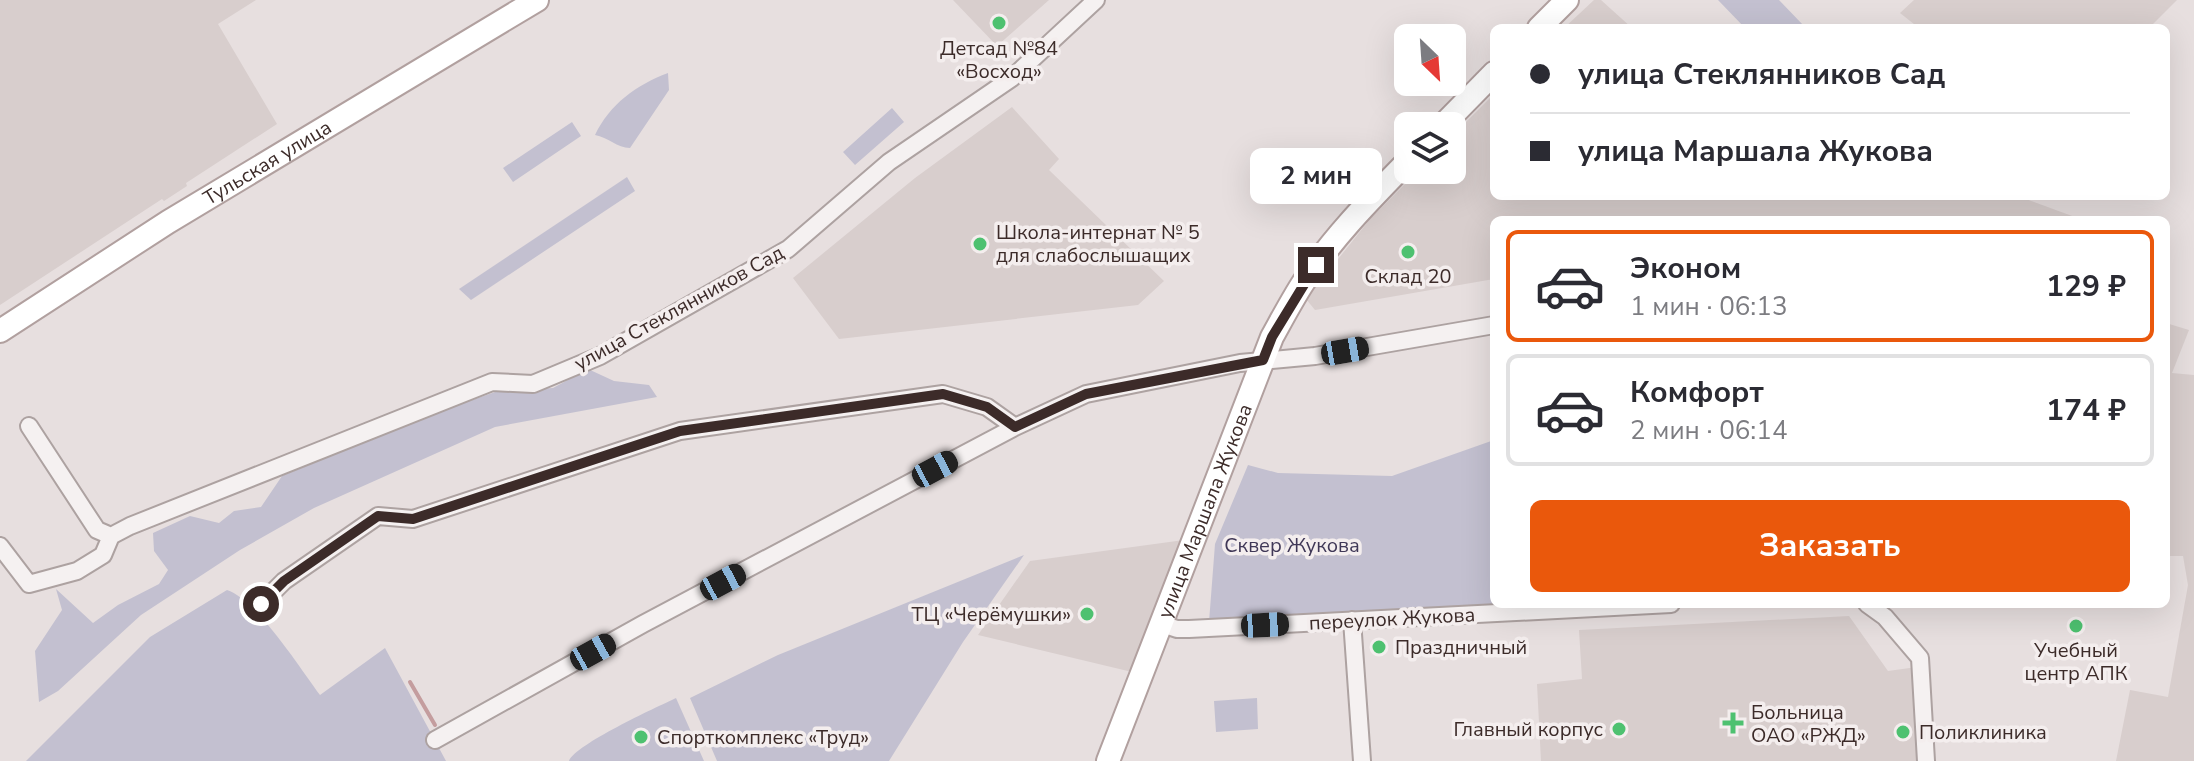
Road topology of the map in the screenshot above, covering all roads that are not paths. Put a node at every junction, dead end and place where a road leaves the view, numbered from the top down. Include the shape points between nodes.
1 (537, 0) edge
2 (1096, 0) edge
3 (1567, 0) edge
4 (1543, 24) edge
5 (1490, 77) edge
6 (1456, 112) edge
7 (1394, 175) edge
8 (1490, 326) edge
9 (0, 331) edge
10 (1263, 360) junction
11 (29, 426) dead end
12 (1015, 427) junction
13 (111, 536) junction
14 (0, 546) edge
15 (1591, 608) edge
16 (1873, 608) edge
17 (255, 610) dead end
18 (1352, 620) junction
19 (1162, 624) junction
20 (435, 740) dead end
21 (1108, 761) edge
22 (1362, 761) edge
23 (1926, 761) edge

1 - 9 main road, Тульская улица via 168,222
2 - 13 street, улица Стеклянников Сад via 1012,78 889,162 788,249 600,356 533,384 492,382
3 - 4 main road
5 - 6 main road
7 - 10 main road, улица Маршала Жукова via 1304,282
8 - 10 street
10 - 12 street via 1086,394
10 - 19 main road, улица Маршала Жукова
11 - 13 street via 97,530
12 - 17 street via 987,407 943,394 680,431 413,519 378,516 284,581
12 - 20 street
13 - 14 street via 103,555 77,571 29,584
15 - 18 street, переулок Жукова
16 - 23 street via 1920,658
18 - 19 street, переулок Жукова via 1189,629
18 - 22 street
19 - 21 main road, улица Маршала Жукова

